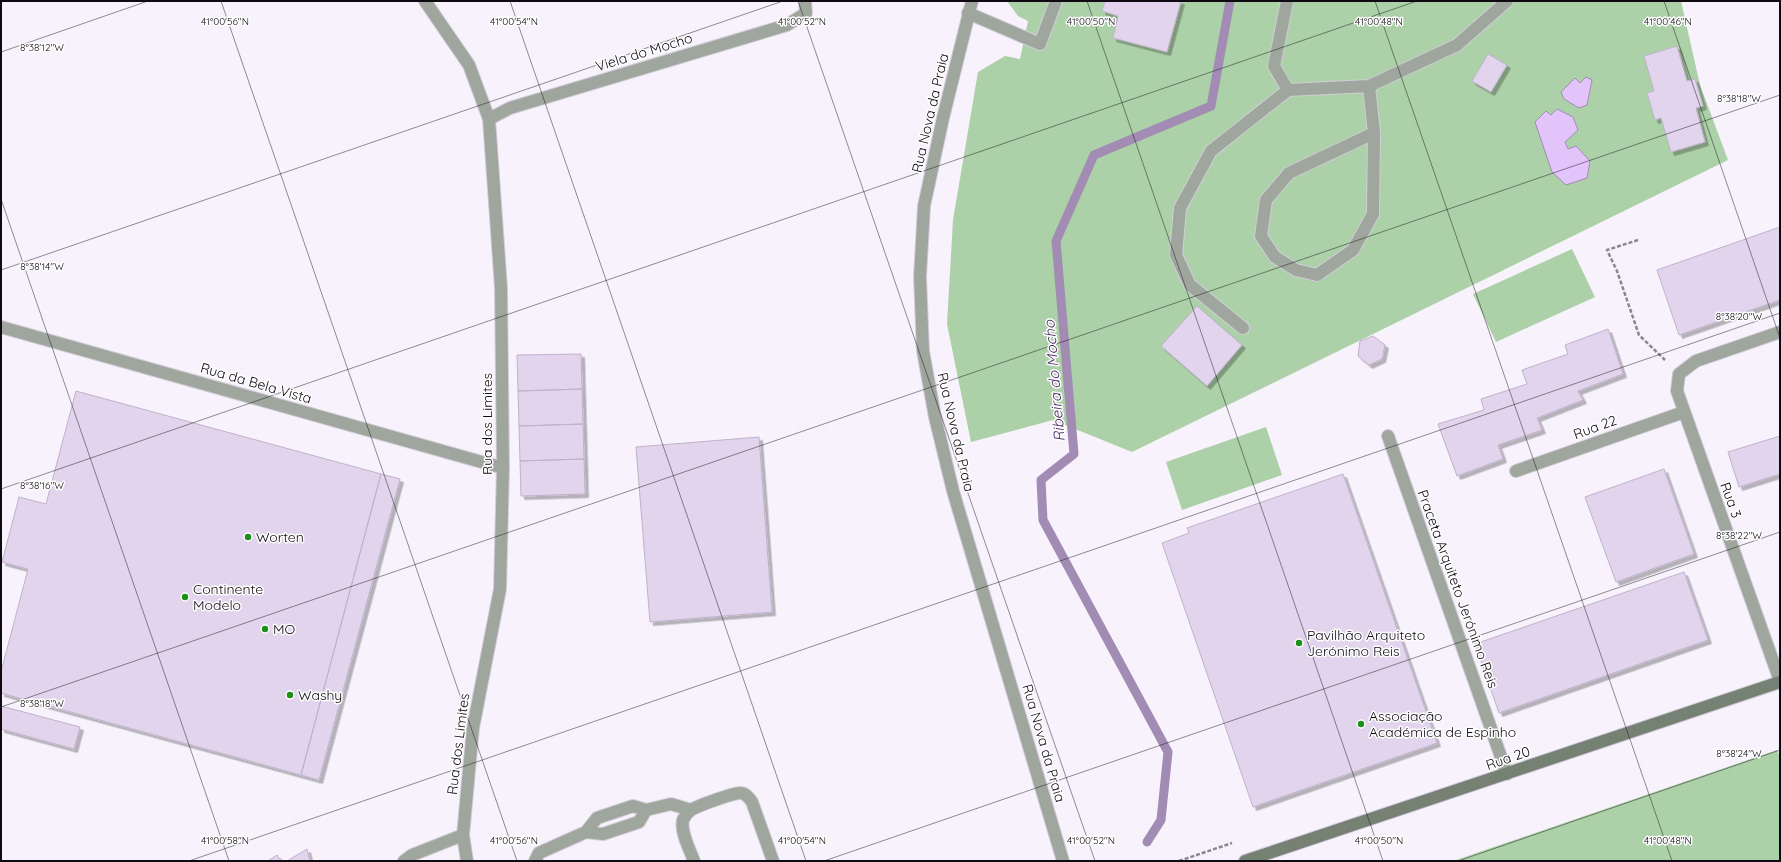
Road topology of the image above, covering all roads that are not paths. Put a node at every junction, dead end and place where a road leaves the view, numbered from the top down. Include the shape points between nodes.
1 (425, 1) edge
2 (1056, 1) edge
3 (1287, 1) edge
4 (1506, 1) edge
5 (805, 7) edge
6 (970, 7) edge
7 (1369, 86) junction
8 (1288, 90) junction
9 (489, 118) junction
10 (1374, 133) junction
11 (1, 327) edge
12 (1243, 328) dead end
13 (1780, 332) edge
14 (1684, 412) junction
15 (1388, 436) dead end
16 (503, 468) junction
17 (1516, 471) dead end
18 (1780, 681) edge
19 (1507, 774) junction
20 (646, 810) junction
21 (691, 810) junction
22 (586, 832) junction
23 (463, 835) junction
24 (404, 861) edge
25 (467, 861) edge
26 (535, 861) edge
27 (694, 861) edge
28 (773, 861) edge
29 (1063, 861) edge
30 (1245, 861) edge

1 - 9 street, Rua dos Limites via 469,65
2 - 6 street via 1040,44
3 - 8 street via 1274,66
4 - 7 street via 1457,45
5 - 9 street, Viela do Mocho via 787,25 510,108
6 - 29 street, Rua Nova da Praia via 924,206 920,277 923,352 934,417 953,491
7 - 8 street
7 - 10 street
8 - 12 street via 1211,151 1180,208 1176,255 1190,286
9 - 16 street, Rua dos Limites via 501,288
10 - 10 street via 1289,173 1266,200 1261,236 1275,257 1296,270 1317,275 1353,250 1372,214
11 - 16 street, Rua da Bela Vista
13 - 14 street, Rua 3 via 1696,361 1679,374 1676,391
14 - 17 street, Rua 22
14 - 18 street, Rua 3
15 - 19 street, Praceta Arquiteto Jerónimo Reis
16 - 23 street, Rua dos Limites via 500,589 473,728
18 - 19 main road, Rua 20
19 - 30 main road, Rua 20
20 - 21 street via 671,804
20 - 22 street via 639,822 603,834
20 - 22 street via 633,806 597,818
21 - 27 street via 683,824
21 - 28 street via 732,794 747,795 752,802
22 - 26 street via 539,853
23 - 24 street
23 - 25 street, Rua dos Limites

